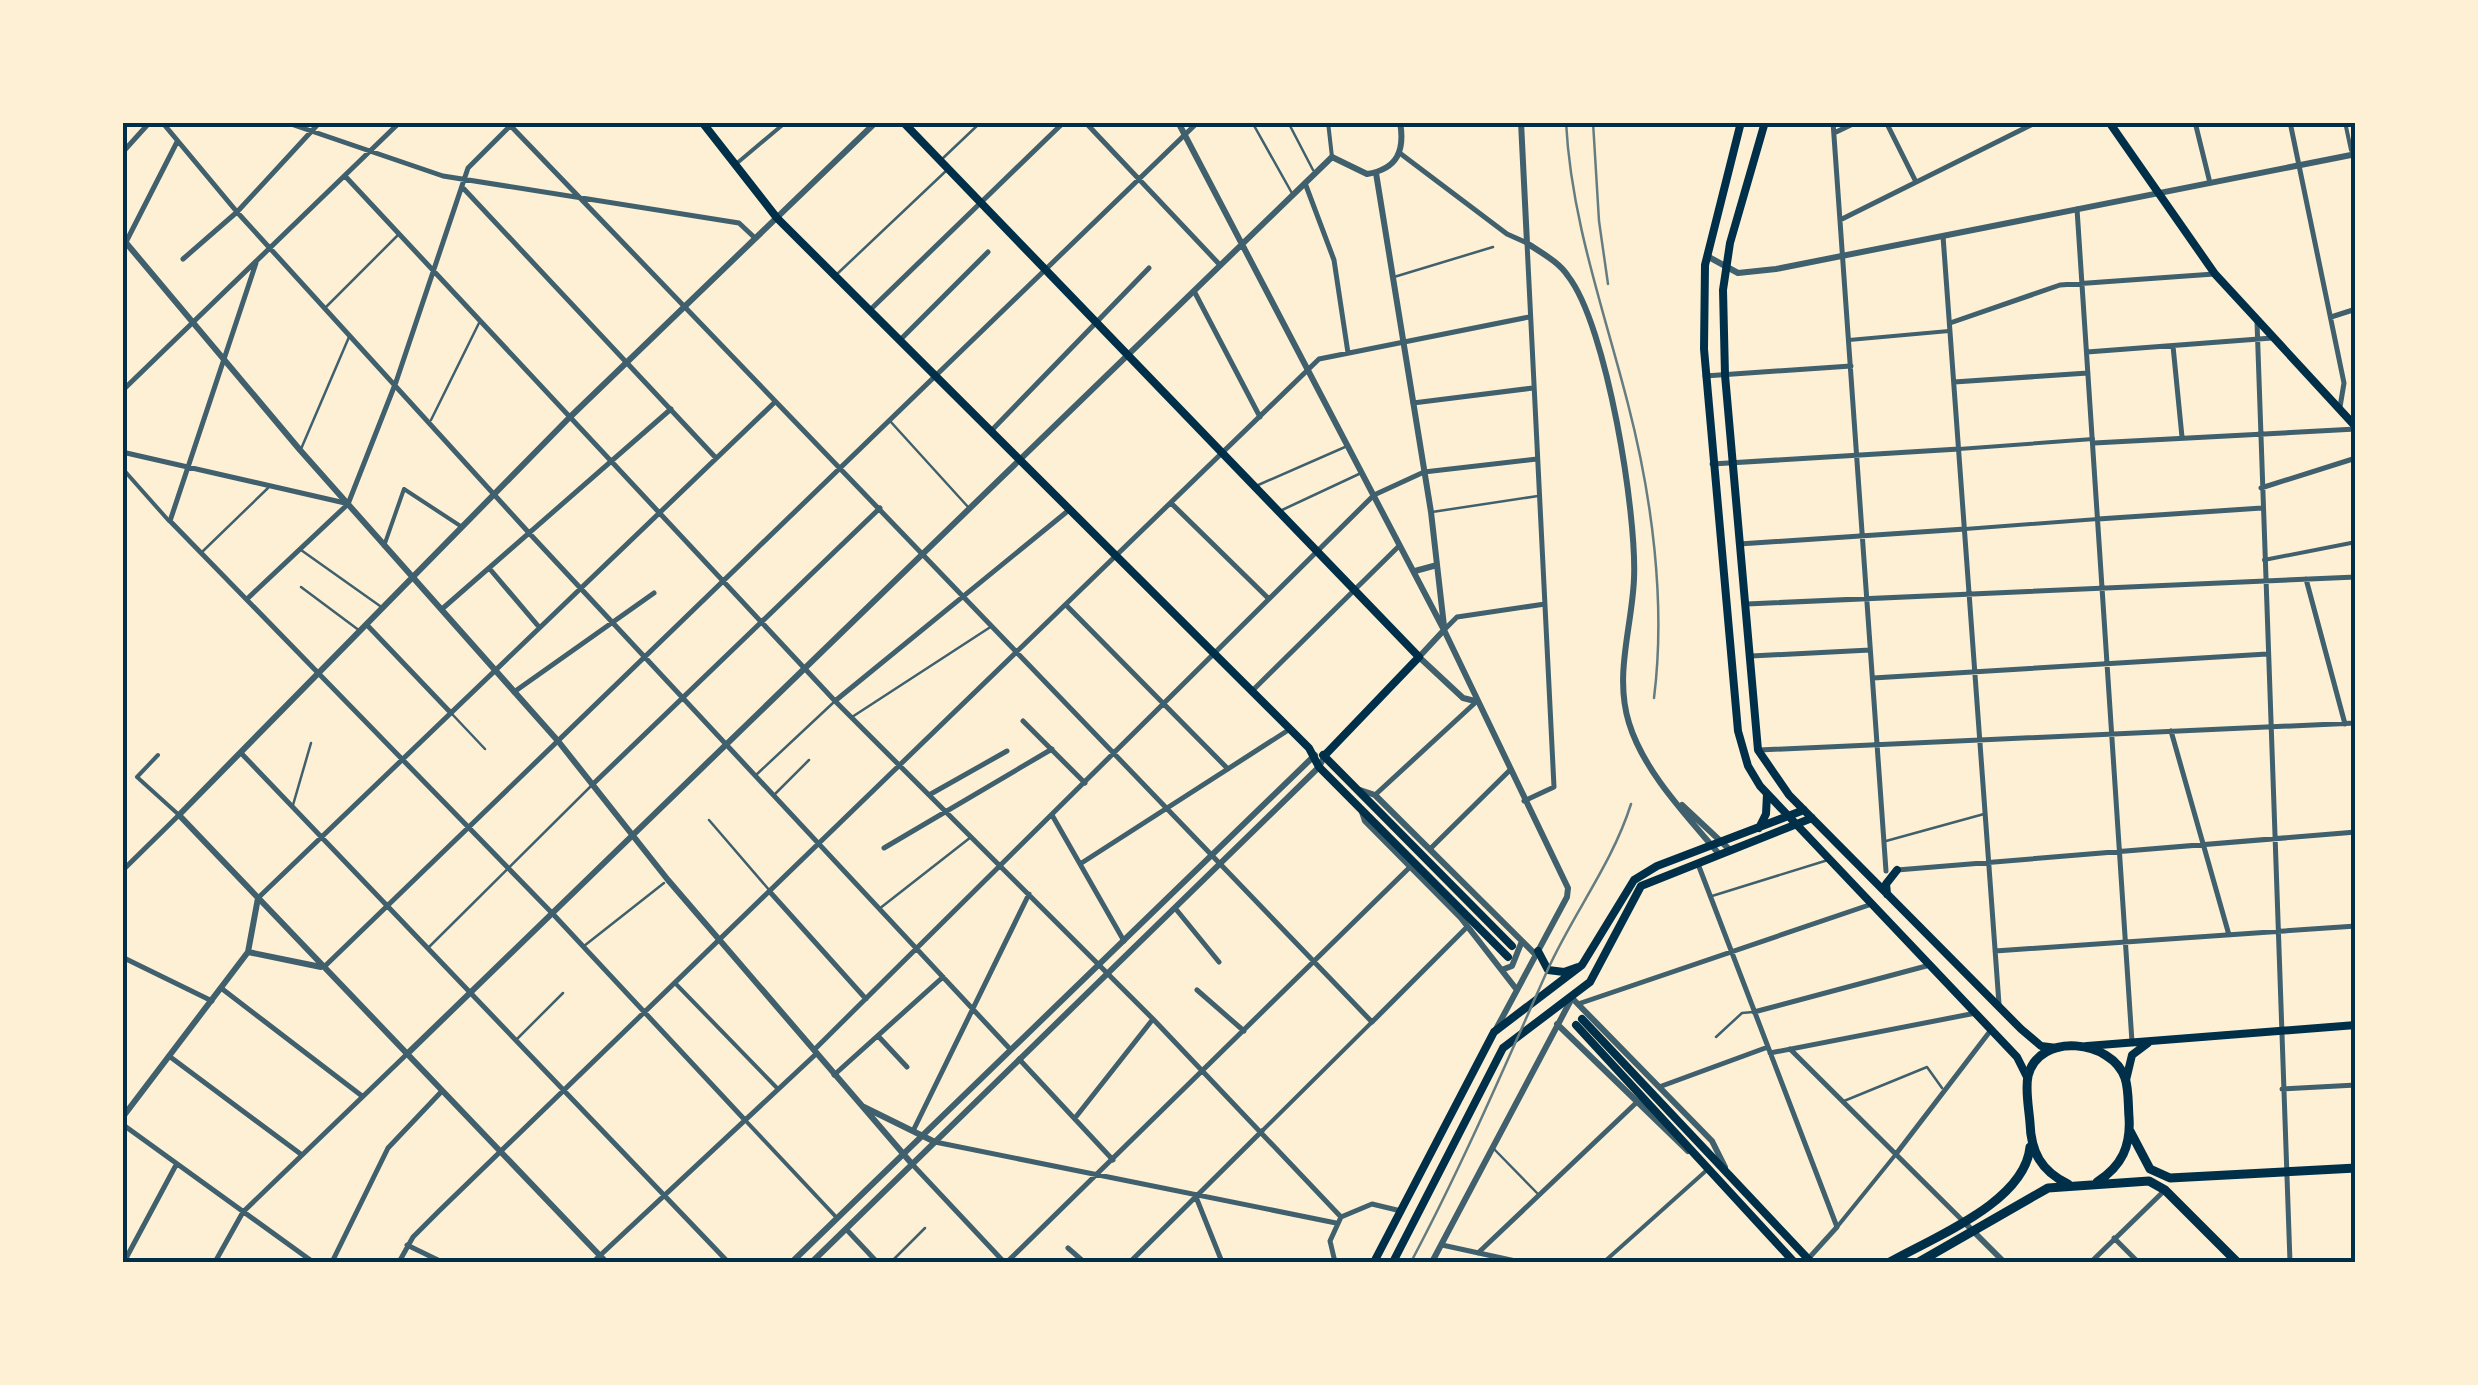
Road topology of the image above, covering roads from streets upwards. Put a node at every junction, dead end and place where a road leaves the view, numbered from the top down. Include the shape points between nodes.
1 (150, 122) edge
2 (162, 122) edge
3 (285, 122) edge
4 (320, 122) edge
5 (400, 122) edge
6 (786, 122) edge
7 (876, 122) edge
8 (903, 122) edge
9 (1064, 122) edge
10 (1085, 122) edge
11 (1178, 122) edge
12 (1198, 122) edge
13 (1328, 122) edge
14 (1400, 122) edge
15 (1521, 122) edge
16 (1741, 122) edge
17 (1764, 122) edge
18 (1834, 122) edge
19 (1857, 122) edge
20 (1886, 122) edge
21 (2037, 122) edge
22 (2110, 122) edge
23 (2195, 122) edge
24 (2290, 122) edge
25 (2345, 122) edge
26 (510, 124) edge
27 (705, 124) edge
28 (311, 132) junction
29 (1834, 133) junction
30 (1185, 136) junction
31 (178, 141) junction
32 (2353, 152) edge
33 (122, 153) edge
34 (368, 153) junction
35 (1401, 154) junction
36 (1332, 157) junction
37 (735, 165) junction
38 (2299, 165) junction
39 (1376, 172) junction
40 (345, 176) junction
41 (464, 180) junction
42 (1138, 180) junction
43 (1916, 182) junction
44 (1305, 183) junction
45 (2210, 183) junction
46 (464, 189) junction
47 (2156, 194) junction
48 (582, 200) junction
49 (980, 203) junction
50 (2077, 209) junction
51 (237, 212) junction
52 (777, 218) junction
53 (1840, 220) junction
54 (1943, 236) junction
55 (755, 238) junction
56 (124, 240) edge
57 (1527, 243) junction
58 (1242, 244) junction
59 (270, 250) junction
60 (988, 252) dead end
61 (1706, 256) junction
62 (1843, 256) junction
63 (182, 259) dead end
64 (256, 263) junction
65 (1220, 265) junction
66 (1149, 268) dead end
67 (1725, 268) junction
68 (434, 270) junction
69 (1045, 270) junction
70 (2215, 274) junction
71 (2082, 282) junction
72 (1194, 291) junction
73 (685, 306) junction
74 (2356, 309) edge
75 (870, 310) junction
76 (1530, 316) junction
77 (2331, 317) junction
78 (1096, 322) junction
79 (2257, 322) junction
80 (194, 323) junction
81 (1950, 327) junction
82 (2272, 338) junction
83 (900, 340) junction
84 (1849, 340) junction
85 (2256, 340) junction
86 (1404, 341) junction
87 (2172, 346) junction
88 (1348, 352) junction
89 (2087, 352) junction
90 (1128, 355) junction
91 (222, 360) junction
92 (628, 362) junction
93 (1850, 366) junction
94 (1308, 370) junction
95 (2088, 373) junction
96 (1725, 375) junction
97 (936, 376) junction
98 (1705, 376) junction
99 (396, 382) junction
100 (1954, 382) junction
101 (1533, 388) junction
102 (122, 391) edge
103 (776, 401) junction
104 (1413, 403) junction
105 (671, 409) junction
106 (2339, 410) junction
107 (1260, 417) junction
108 (568, 418) junction
109 (2356, 428) edge
110 (991, 431) junction
111 (2260, 434) junction
112 (2182, 438) junction
113 (2093, 441) junction
114 (1959, 449) junction
115 (122, 452) edge
116 (1222, 454) junction
117 (1857, 454) junction
118 (716, 458) junction
119 (2356, 458) edge
120 (1537, 459) junction
121 (1020, 460) junction
122 (612, 461) junction
123 (1732, 462) junction
124 (1712, 464) junction
125 (188, 467) junction
126 (122, 468) edge
127 (841, 468) junction
128 (1424, 472) junction
129 (2262, 488) junction
130 (496, 492) junction
131 (1374, 496) junction
132 (348, 504) junction
133 (1171, 504) junction
134 (880, 508) junction
135 (2262, 508) junction
136 (1070, 510) junction
137 (660, 513) junction
138 (2098, 519) junction
139 (170, 521) junction
140 (462, 527) junction
141 (1964, 529) junction
142 (530, 534) junction
143 (1863, 538) junction
144 (2356, 542) edge
145 (1739, 544) junction
146 (1400, 545) junction
147 (384, 546) junction
148 (1318, 552) junction
149 (923, 553) junction
150 (1117, 556) junction
151 (2264, 560) junction
152 (1437, 565) junction
153 (489, 568) junction
154 (1414, 571) junction
155 (413, 576) junction
156 (2356, 577) edge
157 (2306, 579) junction
158 (724, 580) junction
159 (2264, 581) junction
160 (2103, 588) junction
161 (580, 589) junction
162 (1354, 590) junction
163 (654, 593) dead end
164 (1969, 594) junction
165 (965, 596) junction
166 (246, 599) junction
167 (1867, 599) junction
168 (1270, 600) junction
169 (1546, 604) junction
170 (1744, 604) junction
171 (1066, 605) junction
172 (442, 609) junction
173 (762, 622) junction
174 (612, 623) junction
175 (366, 624) junction
176 (540, 628) junction
177 (1444, 630) junction
178 (1870, 650) junction
179 (1018, 651) junction
180 (1215, 654) junction
181 (2267, 654) junction
182 (1748, 656) junction
183 (1419, 657) junction
184 (645, 658) junction
185 (2108, 664) junction
186 (805, 668) junction
187 (496, 670) junction
188 (1975, 671) junction
189 (318, 673) junction
190 (1872, 678) junction
191 (1252, 691) junction
192 (514, 692) junction
193 (684, 700) junction
194 (1476, 701) junction
195 (835, 702) junction
196 (1164, 704) junction
197 (452, 712) junction
198 (1024, 721) dead end
199 (2356, 723) edge
200 (2345, 724) junction
201 (2270, 727) junction
202 (1290, 729) junction
203 (2171, 732) junction
204 (2112, 734) junction
205 (1980, 740) junction
206 (558, 741) junction
207 (1877, 744) junction
208 (725, 745) junction
209 (1052, 749) junction
210 (1758, 750) junction
211 (1007, 751) dead end
212 (241, 752) junction
213 (1115, 753) junction
214 (158, 755) dead end
215 (1320, 755) junction
216 (403, 759) junction
217 (900, 766) junction
218 (1320, 767) junction
219 (1228, 769) junction
220 (1510, 770) junction
221 (1085, 782) junction
222 (592, 785) junction
223 (1360, 790) junction
224 (1767, 794) junction
225 (929, 795) junction
226 (1375, 795) junction
227 (1524, 801) junction
228 (1681, 804) junction
229 (1168, 808) junction
230 (1360, 808) junction
231 (1804, 810) junction
232 (946, 812) junction
233 (1052, 815) junction
234 (179, 816) junction
235 (1788, 816) junction
236 (1812, 818) junction
237 (1796, 824) junction
238 (469, 827) junction
239 (1759, 828) junction
240 (2356, 832) edge
241 (633, 834) junction
242 (322, 837) junction
243 (2272, 839) junction
244 (1722, 842) junction
245 (818, 845) junction
246 (2204, 845) junction
247 (1712, 846) junction
248 (884, 848) dead end
249 (1430, 849) junction
250 (1730, 850) junction
251 (2121, 852) junction
252 (1213, 854) junction
253 (1719, 854) junction
254 (1222, 862) junction
255 (1697, 862) junction
256 (1989, 862) junction
257 (1080, 864) junction
258 (1000, 866) junction
259 (124, 867) edge
260 (1410, 867) junction
261 (1864, 870) junction
262 (1886, 870) junction
263 (1897, 870) junction
264 (770, 892) junction
265 (1028, 894) junction
266 (1888, 894) junction
267 (258, 898) junction
268 (1872, 904) junction
269 (388, 906) junction
270 (1175, 908) junction
271 (552, 913) junction
272 (2356, 926) edge
273 (1466, 929) junction
274 (2276, 931) junction
275 (2229, 935) junction
276 (720, 941) junction
277 (1124, 941) junction
278 (2126, 942) junction
279 (1517, 944) junction
280 (916, 949) junction
281 (1995, 951) junction
282 (248, 952) junction
283 (1731, 952) junction
284 (1537, 953) junction
285 (1508, 956) dead end
286 (122, 957) edge
287 (1316, 960) junction
288 (1219, 962) dead end
289 (1100, 964) junction
290 (1930, 965) junction
291 (1582, 966) junction
292 (324, 967) junction
293 (1502, 969) junction
294 (1108, 973) junction
295 (943, 977) junction
296 (675, 984) junction
297 (221, 988) junction
298 (1198, 990) dead end
299 (1516, 990) junction
300 (470, 992) junction
301 (866, 999) junction
302 (212, 1001) junction
303 (1575, 1001) junction
304 (2000, 1007) junction
305 (972, 1010) junction
306 (1754, 1012) junction
307 (644, 1013) junction
308 (1976, 1013) junction
309 (1153, 1019) junction
310 (1372, 1022) junction
311 (1557, 1024) junction
312 (2356, 1025) edge
313 (1992, 1030) junction
314 (1244, 1031) junction
315 (2280, 1031) junction
316 (1494, 1032) junction
317 (879, 1037) junction
318 (2154, 1040) junction
319 (2132, 1042) junction
320 (2087, 1046) junction
321 (2057, 1048) junction
322 (1790, 1049) junction
323 (1012, 1050) junction
324 (1769, 1050) junction
325 (814, 1052) junction
326 (406, 1054) junction
327 (169, 1056) junction
328 (1020, 1060) junction
329 (907, 1067) dead end
330 (1204, 1070) junction
331 (834, 1075) junction
332 (2028, 1077) junction
333 (2126, 1080) junction
334 (2356, 1085) edge
335 (777, 1088) junction
336 (1660, 1088) junction
337 (442, 1090) junction
338 (564, 1090) junction
339 (2282, 1090) junction
340 (362, 1096) junction
341 (1636, 1103) junction
342 (858, 1104) junction
343 (1074, 1118) junction
344 (744, 1120) junction
345 (122, 1121) edge
346 (2130, 1129) junction
347 (913, 1131) junction
348 (1262, 1131) junction
349 (923, 1136) junction
350 (2030, 1140) junction
351 (935, 1142) junction
352 (501, 1152) junction
353 (1896, 1154) junction
354 (904, 1155) junction
355 (302, 1156) junction
356 (1113, 1160) junction
357 (912, 1164) junction
358 (176, 1165) junction
359 (2356, 1168) edge
360 (1708, 1169) junction
361 (2286, 1172) junction
362 (1728, 1173) junction
363 (1093, 1177) junction
364 (2094, 1183) junction
365 (2071, 1185) junction
366 (2166, 1190) junction
367 (665, 1196) junction
368 (1196, 1197) junction
369 (243, 1212) junction
370 (1401, 1212) junction
371 (1341, 1217) junction
372 (838, 1218) junction
373 (1962, 1220) junction
374 (1336, 1223) junction
375 (1837, 1227) junction
376 (846, 1228) junction
377 (1972, 1230) junction
378 (2114, 1238) junction
379 (1442, 1244) junction
380 (407, 1245) junction
381 (1068, 1248) dead end
382 (1478, 1252) junction
383 (599, 1260) edge
384 (1810, 1261) edge
385 (124, 1262) edge
386 (215, 1262) edge
387 (313, 1262) edge
388 (332, 1262) edge
389 (398, 1262) edge
390 (442, 1262) edge
391 (728, 1262) edge
392 (792, 1262) edge
393 (812, 1262) edge
394 (877, 1262) edge
395 (1006, 1262) edge
396 (1084, 1262) edge
397 (1130, 1262) edge
398 (1222, 1262) edge
399 (1335, 1262) edge
400 (1374, 1262) edge
401 (1392, 1262) edge
402 (1432, 1262) edge
403 (1514, 1262) edge
404 (1604, 1262) edge
405 (1794, 1262) edge
406 (1890, 1262) edge
407 (1919, 1262) edge
408 (2004, 1262) edge
409 (2090, 1262) edge
410 (2138, 1262) edge
411 (2237, 1262) edge
412 (2290, 1262) edge

1 - 33 street
2 - 31 street
3 - 28 street
4 - 28 street
5 - 34 street
6 - 37 street
7 - 52 street
8 - 49 main road
9 - 49 street
10 - 42 street
11 - 30 street
12 - 30 street
13 - 36 street
14 - 35 street
15 - 57 street
16 - 61 main road
17 - 67 main road
18 - 29 street
19 - 29 street
20 - 43 street
21 - 43 street
22 - 47 main road
23 - 45 street
24 - 38 street
25 - 32 street
26 - 41 street
26 - 48 street
27 - 37 main road
28 - 34 street
28 - 51 street
29 - 53 street
30 - 42 street
30 - 58 street
31 - 51 street
31 - 56 street
32 - 38 street
34 - 40 street
34 - 41 street
35 - 39 street
35 - 57 street
36 - 39 street via 1359,172
36 - 44 street
37 - 52 main road
38 - 45 street
38 - 77 street
39 - 86 street
40 - 59 street
40 - 68 street
41 - 46 street
41 - 48 street
42 - 65 street
42 - 69 street
43 - 53 street
44 - 58 street
44 - 88 street via 1334,260
45 - 47 street
46 - 68 street
46 - 92 street
47 - 50 street
47 - 70 main road
48 - 55 street via 739,223
48 - 73 street
49 - 69 main road
49 - 75 street
50 - 54 street
50 - 71 street
51 - 59 street
51 - 63 street
52 - 55 street
52 - 75 main road
53 - 62 street
54 - 62 street
54 - 81 street
55 - 73 street
56 - 80 street
57 - 76 street
57 - 228 street via 1569,276 1599,355 1626,467 1634,551 1626,712 1647,760
58 - 65 street
58 - 94 street
59 - 64 street
59 - 99 street
60 - 83 street
61 - 67 street
61 - 98 main road
62 - 67 street via 1744,274
62 - 84 street
64 - 80 street
64 - 91 street
65 - 72 street
66 - 78 street
67 - 96 main road
68 - 99 street
68 - 108 street
69 - 78 main road
69 - 97 street
70 - 71 street
70 - 79 main road
71 - 81 street via 2030,293
71 - 89 street
72 - 90 street
72 - 107 street
73 - 92 street
73 - 103 street
74 - 77 street
75 - 83 main road
76 - 86 street
76 - 101 street
77 - 106 street via 2344,383
78 - 90 main road
78 - 110 street
79 - 82 main road
79 - 85 street
80 - 91 street
80 - 102 street
81 - 84 street
81 - 100 street
82 - 85 street
82 - 106 main road
83 - 97 main road
84 - 93 street
85 - 87 street
85 - 111 street
86 - 88 street
86 - 104 street
87 - 89 street
87 - 112 street
88 - 94 street
89 - 95 street
90 - 116 main road
90 - 121 street
91 - 125 street
91 - 132 street
92 - 105 street
92 - 108 street
93 - 96 street
93 - 117 street
94 - 107 street
94 - 131 street
95 - 100 street
95 - 113 street
96 - 98 street
96 - 123 main road
97 - 110 main road
97 - 127 street
98 - 124 main road
99 - 130 street
99 - 132 street
100 - 114 street
101 - 104 street
101 - 120 street
103 - 118 street
103 - 127 street
104 - 128 street
105 - 118 street
105 - 122 street
106 - 109 main road
107 - 116 street
108 - 122 street
108 - 130 street
109 - 111 street
110 - 121 main road
111 - 112 street
111 - 129 street
112 - 113 street
113 - 114 street
113 - 138 street
114 - 117 street
114 - 141 street
115 - 125 street
116 - 133 street
116 - 148 main road
117 - 123 street
117 - 143 street
118 - 137 street
119 - 129 street
120 - 128 street
120 - 169 street
121 - 136 main road
121 - 149 street
122 - 137 street
122 - 142 street
123 - 124 street
123 - 145 main road
124 - 224 main road via 1738,731 1748,766
125 - 132 street
125 - 139 street
126 - 139 street
127 - 134 street
127 - 158 street
128 - 131 street
128 - 152 street
129 - 135 street
130 - 140 street
130 - 142 street
131 - 146 street
131 - 148 street
132 - 147 street
132 - 166 street
133 - 150 street
133 - 168 street
134 - 149 street
134 - 173 street
135 - 138 street
135 - 151 street
136 - 150 main road
136 - 165 street
137 - 158 street
137 - 161 street
138 - 141 street
138 - 160 street
139 - 166 street
140 - 147 street via 404,489
140 - 155 street
141 - 143 street
141 - 164 street
142 - 153 street
142 - 161 street
143 - 145 street
143 - 167 street
144 - 151 street
145 - 170 main road
146 - 154 street
146 - 162 street
147 - 155 street
148 - 162 main road
148 - 168 street
149 - 165 street
149 - 186 street
150 - 171 street
150 - 180 main road
151 - 159 street
152 - 154 street
152 - 177 street
153 - 172 street
153 - 176 street
154 - 177 street
155 - 172 street
155 - 175 street
156 - 157 street
157 - 159 street
157 - 200 street
158 - 173 street
158 - 184 street
159 - 160 street
159 - 181 street
160 - 164 street
160 - 185 street
161 - 174 street
161 - 176 street
162 - 183 main road
162 - 191 street
163 - 174 street
164 - 167 street
164 - 188 street
165 - 179 street
165 - 195 street
166 - 189 street
167 - 170 street
167 - 178 street
168 - 180 street
169 - 177 street via 1457,618
169 - 227 street via 1554,787
170 - 182 main road
171 - 179 street
171 - 196 street
172 - 187 street
173 - 186 street
173 - 193 street
174 - 184 street
174 - 192 street
175 - 189 street
175 - 197 street
176 - 187 street
177 - 183 street
177 - 194 street
178 - 182 street
178 - 190 street
179 - 213 street
179 - 217 street
180 - 191 main road
180 - 196 street
181 - 185 street
181 - 201 street
182 - 210 main road
183 - 194 street
183 - 215 main road
184 - 193 street
184 - 206 street
185 - 188 street
185 - 204 street
186 - 195 street
186 - 208 street
187 - 192 street
187 - 197 street
188 - 190 street
188 - 205 street
189 - 212 street
189 - 216 street
190 - 207 street
191 - 202 main road
192 - 206 street
193 - 208 street
193 - 222 street
194 - 220 street
194 - 226 street
195 - 217 street
196 - 213 street
196 - 219 street
197 - 216 street
198 - 209 street
199 - 200 street
200 - 201 street
201 - 203 street
201 - 243 street
202 - 215 main road
202 - 219 street
203 - 204 street
203 - 246 street
204 - 205 street
204 - 251 street
205 - 207 street
205 - 256 street
206 - 222 street
206 - 238 street
207 - 210 street
207 - 262 street
208 - 241 street
208 - 245 street
209 - 221 street
209 - 232 street
210 - 231 main road
211 - 225 street
212 - 234 street
212 - 242 street
213 - 221 street
213 - 229 street
214 - 234 street via 137,777
215 - 218 main road
215 - 223 main road
215 - 252 street
216 - 238 street
216 - 242 street
217 - 225 street
217 - 245 street
218 - 230 main road
218 - 254 street
219 - 229 street
220 - 227 street
220 - 249 street
221 - 233 street
222 - 241 street
223 - 226 street
223 - 279 main road
224 - 235 main road
224 - 239 main road
225 - 232 street
226 - 249 street
227 - 284 street via 1568,892
228 - 244 street
228 - 247 street
229 - 252 street
229 - 257 street
230 - 260 street via 1364,821
230 - 285 main road
231 - 235 main road
231 - 236 main road
232 - 248 street
232 - 258 street
233 - 257 street
233 - 258 street
234 - 259 street
234 - 267 street
235 - 237 main road
235 - 239 main road
236 - 237 main road
236 - 261 main road
237 - 250 main road
237 - 268 main road
238 - 269 street
238 - 271 street
239 - 244 main road
240 - 243 street
241 - 271 street
241 - 276 street
242 - 267 street
242 - 269 street
243 - 246 street
243 - 274 street
244 - 247 main road
244 - 250 street
245 - 264 street
245 - 280 street
246 - 251 street
246 - 275 street
247 - 253 street
247 - 291 main road via 1634,880
249 - 279 street
250 - 253 main road
251 - 256 street
251 - 278 street
252 - 254 street
252 - 277 street
253 - 255 main road
254 - 270 street
254 - 287 street
255 - 283 street
255 - 303 main road via 1641,886
256 - 263 street
256 - 281 street
257 - 277 street
258 - 265 street
258 - 280 street
260 - 273 street
260 - 287 street
261 - 262 street
261 - 266 main road
262 - 263 street
263 - 266 main road via 1886,884
264 - 276 street
264 - 301 street
265 - 289 street
265 - 305 street
266 - 304 main road
267 - 282 street
267 - 292 street
268 - 283 street
268 - 290 main road
269 - 292 street
269 - 300 street
270 - 288 street
270 - 294 street
271 - 300 street
271 - 307 street
272 - 274 street
273 - 293 street
273 - 310 street
274 - 275 street
274 - 315 street
275 - 278 street
276 - 296 street
276 - 325 street
277 - 289 street
278 - 281 street
278 - 319 street
279 - 284 street
279 - 293 street via 1512,966
280 - 295 street
280 - 301 street
281 - 304 street
282 - 292 street
282 - 297 street
283 - 303 street
283 - 306 street
284 - 291 main road via 1552,972
284 - 299 street
286 - 302 street
287 - 310 street
287 - 314 street
289 - 294 street
289 - 323 street
290 - 306 street
290 - 308 main road
291 - 316 main road
292 - 326 street
293 - 299 street
294 - 309 street
294 - 328 street
295 - 305 street
295 - 317 street
296 - 307 street
296 - 335 street
297 - 302 street
297 - 340 street
298 - 314 street
299 - 316 street
300 - 326 street
300 - 338 street
301 - 325 street
302 - 327 street
303 - 311 street
303 - 336 street
303 - 401 main road via 1503,1048
304 - 321 main road via 2034,1042
305 - 323 street
305 - 347 street
306 - 324 street
307 - 338 street
307 - 344 street
308 - 313 main road
308 - 322 street
309 - 330 street
309 - 343 street
310 - 348 street
311 - 341 street
311 - 379 street
312 - 315 main road
313 - 332 main road
313 - 353 street
314 - 330 street
315 - 318 main road
315 - 339 street
316 - 370 main road
317 - 329 street
317 - 331 street
318 - 319 main road
318 - 333 main road via 2132,1055
319 - 320 main road
320 - 321 main road
320 - 333 main road via 2107,1054
321 - 332 main road
322 - 324 street
322 - 353 street
323 - 349 street
324 - 336 street
324 - 375 street
325 - 331 street
325 - 335 street
326 - 337 street
326 - 340 street
327 - 345 street
327 - 355 street
328 - 343 street
328 - 351 street
330 - 348 street
330 - 356 street
331 - 342 street
332 - 350 main road
333 - 346 main road
334 - 339 street
335 - 344 street
336 - 362 street via 1712,1141
337 - 352 street
337 - 388 street via 388,1148
338 - 352 street
338 - 367 street
339 - 361 street
340 - 355 street
341 - 360 street
341 - 382 street
342 - 347 street
342 - 354 street
343 - 356 street
344 - 367 street
344 - 372 street
345 - 358 street
346 - 361 main road via 2150,1168 2170,1178
346 - 364 main road via 2120,1162
347 - 349 street
348 - 368 street
348 - 371 street
349 - 351 street
349 - 354 street
350 - 365 main road via 2044,1168
350 - 373 main road via 2028,1164 2015,1185
351 - 357 street
351 - 363 street
352 - 380 street
352 - 383 street
353 - 373 street
353 - 375 street
354 - 357 street
354 - 372 street
355 - 369 street
356 - 363 street
357 - 376 street
357 - 395 street
358 - 369 street
358 - 385 street
359 - 361 main road
360 - 362 main road via 1579,1022
360 - 404 street
360 - 405 main road
361 - 412 street
362 - 384 main road
363 - 368 street
363 - 395 street
364 - 365 main road
364 - 366 main road via 2149,1181
365 - 377 main road via 2034,1194
366 - 378 street
366 - 411 main road
367 - 383 street
367 - 391 street
368 - 374 street
368 - 397 street
368 - 398 street
369 - 386 street
369 - 387 street
370 - 371 street via 1372,1204
370 - 400 main road
371 - 374 street
372 - 392 street
373 - 377 street
373 - 406 main road
374 - 399 street via 1330,1240
375 - 384 street
376 - 393 street
376 - 394 street
377 - 407 main road
377 - 408 street
378 - 409 street
378 - 410 street
379 - 382 street
379 - 402 street
380 - 389 street
380 - 390 street
381 - 396 street
382 - 403 street

